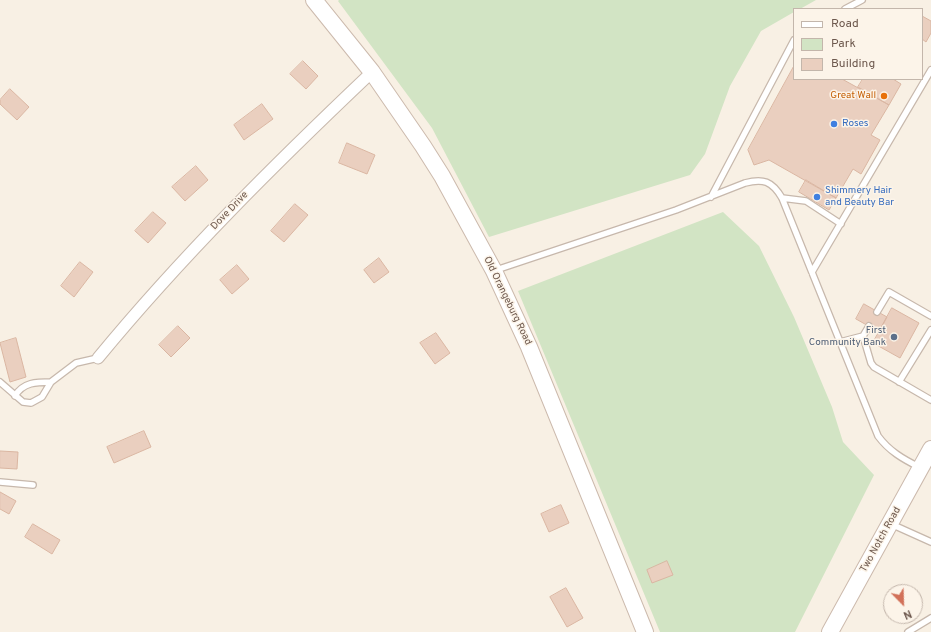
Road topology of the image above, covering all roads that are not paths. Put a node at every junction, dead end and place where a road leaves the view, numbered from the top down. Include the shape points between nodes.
1 (314, 0) edge
2 (862, 0) edge
3 (847, 8) edge
4 (793, 42) edge
5 (931, 70) edge
6 (372, 72) junction
7 (711, 197) junction
8 (782, 198) junction
9 (841, 224) junction
10 (494, 271) junction
11 (812, 272) junction
12 (877, 312) dead end
13 (931, 316) edge
14 (869, 326) dead end
15 (931, 330) edge
16 (863, 336) junction
17 (840, 342) junction
18 (98, 358) joint
19 (0, 382) edge
20 (51, 382) junction
21 (899, 382) junction
22 (15, 396) junction
23 (931, 400) edge
24 (931, 449) edge
25 (921, 468) junction
26 (0, 482) edge
27 (33, 485) dead end
28 (890, 523) junction
29 (931, 533) edge
30 (929, 541) edge
31 (931, 618) edge
32 (645, 632) edge
33 (831, 632) edge
34 (908, 632) edge

1 - 6 street, Old Orangeburg Road
2 - 3 lane
4 - 7 lane
5 - 9 lane
6 - 10 street, Old Orangeburg Road via 442,176
6 - 18 street, Dove Drive via 258,181 174,270
7 - 8 lane via 755,180 774,186
7 - 10 lane
8 - 9 lane via 806,201
8 - 11 lane
9 - 11 lane
10 - 32 street, Old Orangeburg Road via 529,348
11 - 17 lane
12 - 13 lane via 889,292
14 - 16 lane
15 - 21 lane
16 - 17 lane
16 - 21 lane via 874,368
17 - 25 lane via 878,436 903,459
18 - 20 lane via 76,363
19 - 22 lane
20 - 22 lane via 28,385 19,389
20 - 22 lane via 42,397 31,403 23,402
21 - 23 lane
24 - 25 street, Two Notch Road
25 - 28 street, Two Notch Road
26 - 27 lane
28 - 30 lane
28 - 33 street, Two Notch Road
29 - 30 lane
31 - 34 lane

